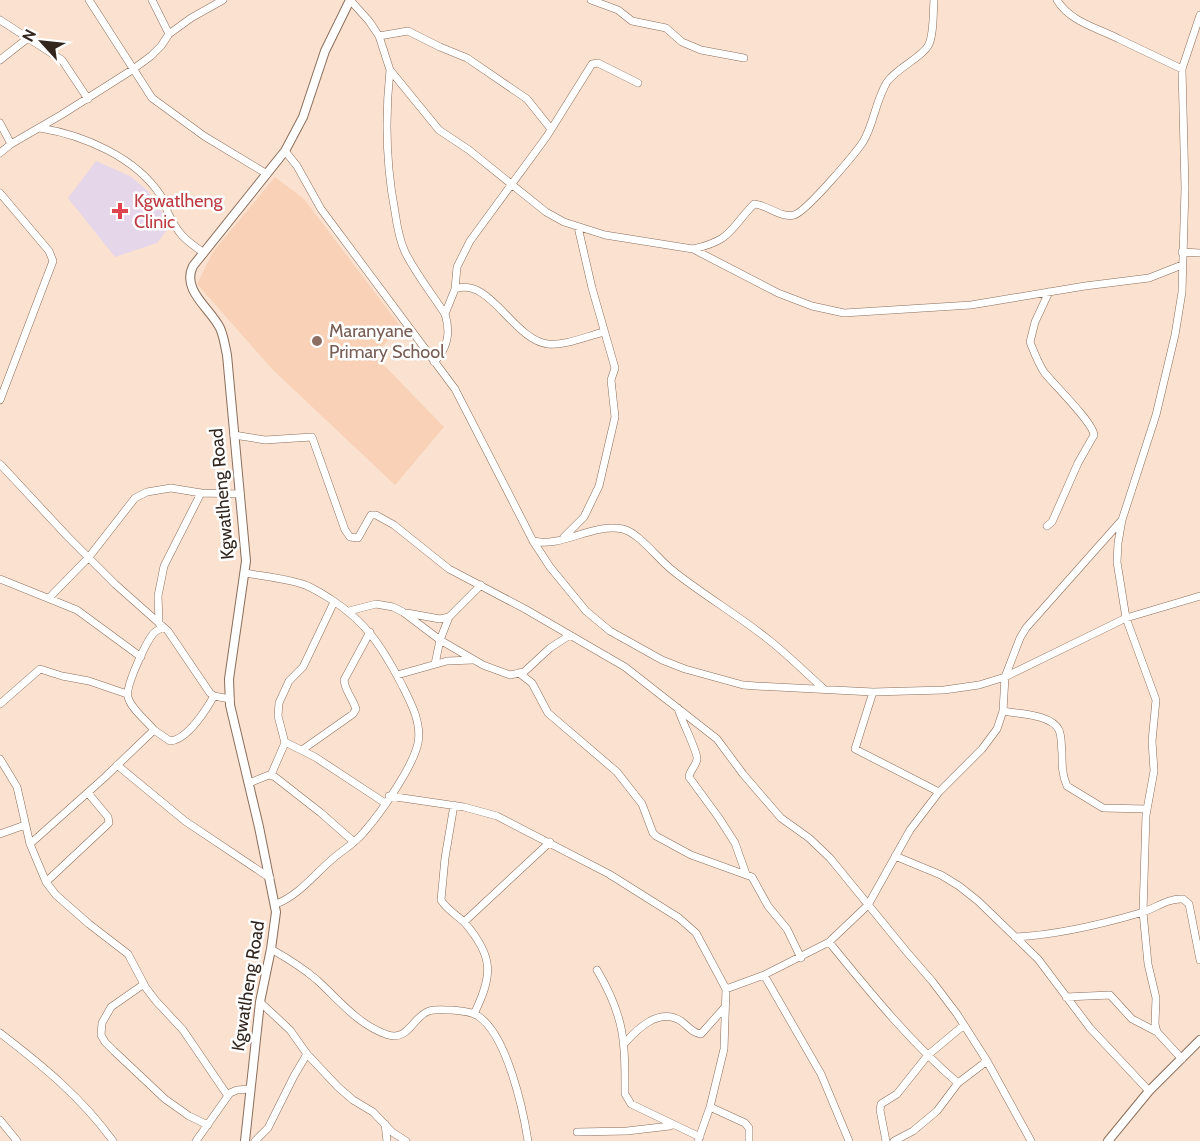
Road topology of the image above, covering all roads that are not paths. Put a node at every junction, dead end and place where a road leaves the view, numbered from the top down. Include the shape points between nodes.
1 (89, 0) edge
2 (152, 0) edge
3 (223, 0) edge
4 (350, 0) edge
5 (591, 0) edge
6 (934, 0) edge
7 (1057, 0) edge
8 (602, 2) edge
9 (210, 4) edge
10 (1200, 15) edge
11 (0, 20) edge
12 (169, 34) junction
13 (379, 36) junction
14 (28, 38) junction
15 (744, 58) dead end
16 (0, 60) edge
17 (1182, 69) junction
18 (132, 70) junction
19 (390, 70) junction
20 (638, 83) dead end
21 (88, 99) junction
22 (0, 123) edge
23 (39, 128) junction
24 (551, 129) junction
25 (11, 144) junction
26 (285, 151) junction
27 (0, 153) edge
28 (267, 174) junction
29 (513, 185) junction
30 (0, 193) edge
31 (578, 227) junction
32 (693, 249) junction
33 (1182, 252) junction
34 (204, 253) junction
35 (1200, 253) edge
36 (1182, 265) junction
37 (455, 289) junction
38 (1049, 292) junction
39 (445, 314) junction
40 (604, 332) junction
41 (434, 362) junction
42 (3, 387) edge
43 (0, 400) edge
44 (234, 435) junction
45 (0, 464) edge
46 (201, 493) junction
47 (240, 494) junction
48 (1122, 519) junction
49 (1047, 526) dead end
50 (562, 539) junction
51 (533, 541) junction
52 (89, 557) junction
53 (245, 573) junction
54 (0, 579) edge
55 (481, 585) junction
56 (1200, 596) edge
57 (49, 597) junction
58 (334, 602) junction
59 (349, 611) junction
60 (403, 612) junction
61 (449, 617) junction
62 (1126, 618) junction
63 (161, 625) junction
64 (370, 632) junction
65 (570, 635) junction
66 (440, 640) junction
67 (141, 657) junction
68 (475, 660) junction
69 (435, 664) junction
70 (519, 673) junction
71 (396, 675) junction
72 (1005, 677) junction
73 (824, 689) junction
74 (873, 692) junction
75 (127, 694) junction
76 (214, 696) junction
77 (230, 699) junction
78 (0, 704) edge
79 (678, 708) junction
80 (1002, 711) junction
81 (154, 730) junction
82 (285, 743) junction
83 (302, 750) junction
84 (0, 759) edge
85 (117, 765) junction
86 (271, 775) junction
87 (249, 783) junction
88 (939, 792) junction
89 (88, 793) junction
90 (389, 796) junction
91 (385, 803) junction
92 (454, 805) junction
93 (1147, 809) junction
94 (25, 825) junction
95 (0, 834) edge
96 (354, 842) junction
97 (550, 842) junction
98 (30, 844) junction
99 (895, 856) junction
100 (746, 874) junction
101 (270, 878) junction
102 (46, 882) junction
103 (276, 904) junction
104 (868, 905) junction
105 (1143, 912) junction
106 (464, 922) junction
107 (1015, 937) junction
108 (829, 942) junction
109 (271, 949) junction
110 (801, 958) junction
111 (1200, 960) edge
112 (597, 970) dead end
113 (764, 975) junction
114 (144, 984) junction
115 (726, 989) junction
116 (1066, 997) junction
117 (260, 1002) junction
118 (724, 1007) junction
119 (474, 1014) junction
120 (964, 1025) junction
121 (1157, 1032) junction
122 (0, 1033) edge
123 (1200, 1040) edge
124 (624, 1044) junction
125 (307, 1054) junction
126 (928, 1055) junction
127 (1182, 1059) junction
128 (987, 1061) junction
129 (957, 1083) junction
130 (250, 1089) junction
131 (1149, 1091) junction
132 (228, 1096) junction
133 (710, 1107) junction
134 (0, 1120) edge
135 (385, 1124) junction
136 (208, 1125) junction
137 (673, 1126) junction
138 (616, 1131) junction
139 (577, 1132) dead end
140 (699, 1139) edge
141 (17, 1141) edge
142 (113, 1141) edge
143 (196, 1141) edge
144 (245, 1141) edge
145 (255, 1141) edge
146 (387, 1141) edge
147 (406, 1141) edge
148 (528, 1141) edge
149 (616, 1141) edge
150 (749, 1141) edge
151 (849, 1141) edge
152 (886, 1141) edge
153 (894, 1141) edge
154 (1031, 1141) edge
155 (1108, 1141) edge

1 - 18 street
2 - 12 street
3 - 9 street
4 - 13 street
4 - 26 street, Kgwatlheng Road via 325,51 303,117
5 - 8 street
6 - 32 street via 927,47 887,82 863,141 808,205 795,215 787,215 754,204 730,234 711,245
7 - 17 street via 1071,15 1092,27
8 - 15 street via 632,21 666,28 682,42 701,50
9 - 12 street
10 - 17 street
11 - 14 street
12 - 18 street via 151,56
13 - 19 street
13 - 24 street via 408,31 467,58 527,99
14 - 16 street
14 - 21 street via 62,60
17 - 33 street
18 - 21 street
18 - 28 street via 164,109
19 - 29 street via 439,130
19 - 39 street via 388,152 399,237
20 - 24 street via 598,63 592,64
21 - 23 street
22 - 25 street
23 - 25 street
23 - 34 street via 81,138 123,160 161,196 178,232
24 - 29 street
25 - 27 street
26 - 28 street, Kgwatlheng Road
26 - 41 street via 321,210
28 - 34 street, Kgwatlheng Road
29 - 31 street via 555,218
29 - 37 street via 465,250 457,267
30 - 42 street via 53,261
31 - 32 street via 639,242
31 - 40 street
32 - 38 street via 778,292 812,306 844,313 971,305
33 - 35 street
33 - 36 street
34 - 44 street, Kgwatlheng Road via 191,271 190,284 224,339
36 - 38 street via 1149,278
36 - 48 street via 1175,335 1156,416
37 - 39 street
37 - 40 street via 479,289 522,331 547,344
38 - 49 street via 1030,342 1044,372 1091,425 1094,435
39 - 41 street via 446,347
40 - 50 street via 615,368 611,380 615,417 611,439 592,502 577,526
41 - 51 street via 459,396
42 - 43 street
44 - 47 street, Kgwatlheng Road
44 - 55 street via 265,440 312,437 350,537 358,538 373,514 394,525 449,569
45 - 52 street
46 - 47 street
46 - 52 street via 171,488 135,498
46 - 63 street via 164,566 158,596
47 - 53 street, Kgwatlheng Road
48 - 62 street via 1117,562
48 - 72 street via 1026,628
50 - 51 street
50 - 73 street via 599,529 615,528 633,534 662,562 769,640
51 - 73 street via 598,622 662,660 743,685
52 - 57 street
52 - 63 street
53 - 58 street via 300,583
53 - 77 street, Kgwatlheng Road via 229,680
54 - 57 street
55 - 61 street
55 - 65 street
56 - 62 street
57 - 67 street via 87,616
58 - 59 street
58 - 82 street via 303,667 289,681 279,703
59 - 60 street via 382,604
59 - 64 street
60 - 61 street via 440,620
60 - 66 street
61 - 66 street
62 - 72 street
62 - 93 street via 1156,700 1154,771
63 - 67 street
63 - 76 street
64 - 71 street
64 - 83 street via 345,677 356,709
65 - 70 street
65 - 79 street via 625,667
66 - 68 street
66 - 69 street
67 - 75 street
68 - 69 street
68 - 70 street via 506,674
69 - 71 street
70 - 100 street via 532,683 548,713 617,772 642,804 656,836 691,855
71 - 90 street via 409,698 419,732 413,757
72 - 74 street via 944,690
72 - 80 street
73 - 74 street
74 - 88 street via 855,749
75 - 78 street via 40,669
75 - 81 street
76 - 77 street
76 - 81 street via 178,740 170,741
77 - 87 street, Kgwatlheng Road
79 - 100 street via 698,758 689,777 735,843
79 - 104 street via 717,739 781,818 830,858
80 - 88 street via 997,729 982,749
80 - 93 street via 1040,718 1058,728 1067,786 1103,808
81 - 85 street
82 - 83 street
82 - 86 street
83 - 91 street
84 - 94 street via 17,787
85 - 89 street
85 - 101 street via 185,821
86 - 87 street
86 - 96 street
87 - 101 street, Kgwatlheng Road
88 - 99 street
89 - 98 street
89 - 102 street via 109,823
90 - 91 street
90 - 92 street
91 - 96 street
92 - 97 street via 497,816
92 - 106 street via 441,900
93 - 105 street
94 - 95 street
94 - 98 street
96 - 103 street via 292,896
97 - 106 street
97 - 115 street via 687,924 702,942
98 - 102 street
99 - 104 street
99 - 107 street via 959,886
100 - 110 street via 755,881 768,906 787,929
101 - 103 street, Kgwatlheng Road
102 - 114 street via 81,917 128,954
103 - 109 street, Kgwatlheng Road
104 - 108 street
104 - 120 street
105 - 107 street via 1077,929
105 - 111 street via 1173,899 1186,901
105 - 121 street
106 - 119 street via 488,963 482,997
107 - 116 street via 1038,959
108 - 110 street
108 - 126 street
109 - 117 street, Kgwatlheng Road
109 - 119 street via 315,978 364,1023 391,1036 409,1031 430,1011
110 - 113 street
112 - 124 street via 617,1008
113 - 115 street
113 - 151 street via 820,1074
114 - 132 street via 183,1030
114 - 136 street via 111,1007 102,1023 101,1035 165,1099
115 - 118 street
116 - 121 street via 1110,995 1132,1018
116 - 131 street
117 - 125 street via 290,1030
117 - 130 street, Kgwatlheng Road
118 - 124 street via 701,1034 679,1020 653,1019
118 - 133 street via 724,1049
119 - 148 street via 484,1021 502,1047 524,1110
120 - 126 street
120 - 128 street
121 - 127 street
122 - 142 street via 67,1087
123 - 127 street
124 - 137 street via 627,1100
125 - 135 street via 349,1097
125 - 145 street via 268,1128
126 - 129 street
126 - 152 street via 897,1094 880,1106
127 - 131 street
128 - 129 street
128 - 154 street
129 - 153 street via 937,1111
130 - 132 street via 233,1091
130 - 144 street, Kgwatlheng Road
131 - 155 street
132 - 136 street
133 - 140 street
133 - 150 street via 745,1123
134 - 141 street
135 - 146 street
135 - 147 street
136 - 143 street
137 - 138 street
137 - 140 street
138 - 139 street
138 - 149 street

